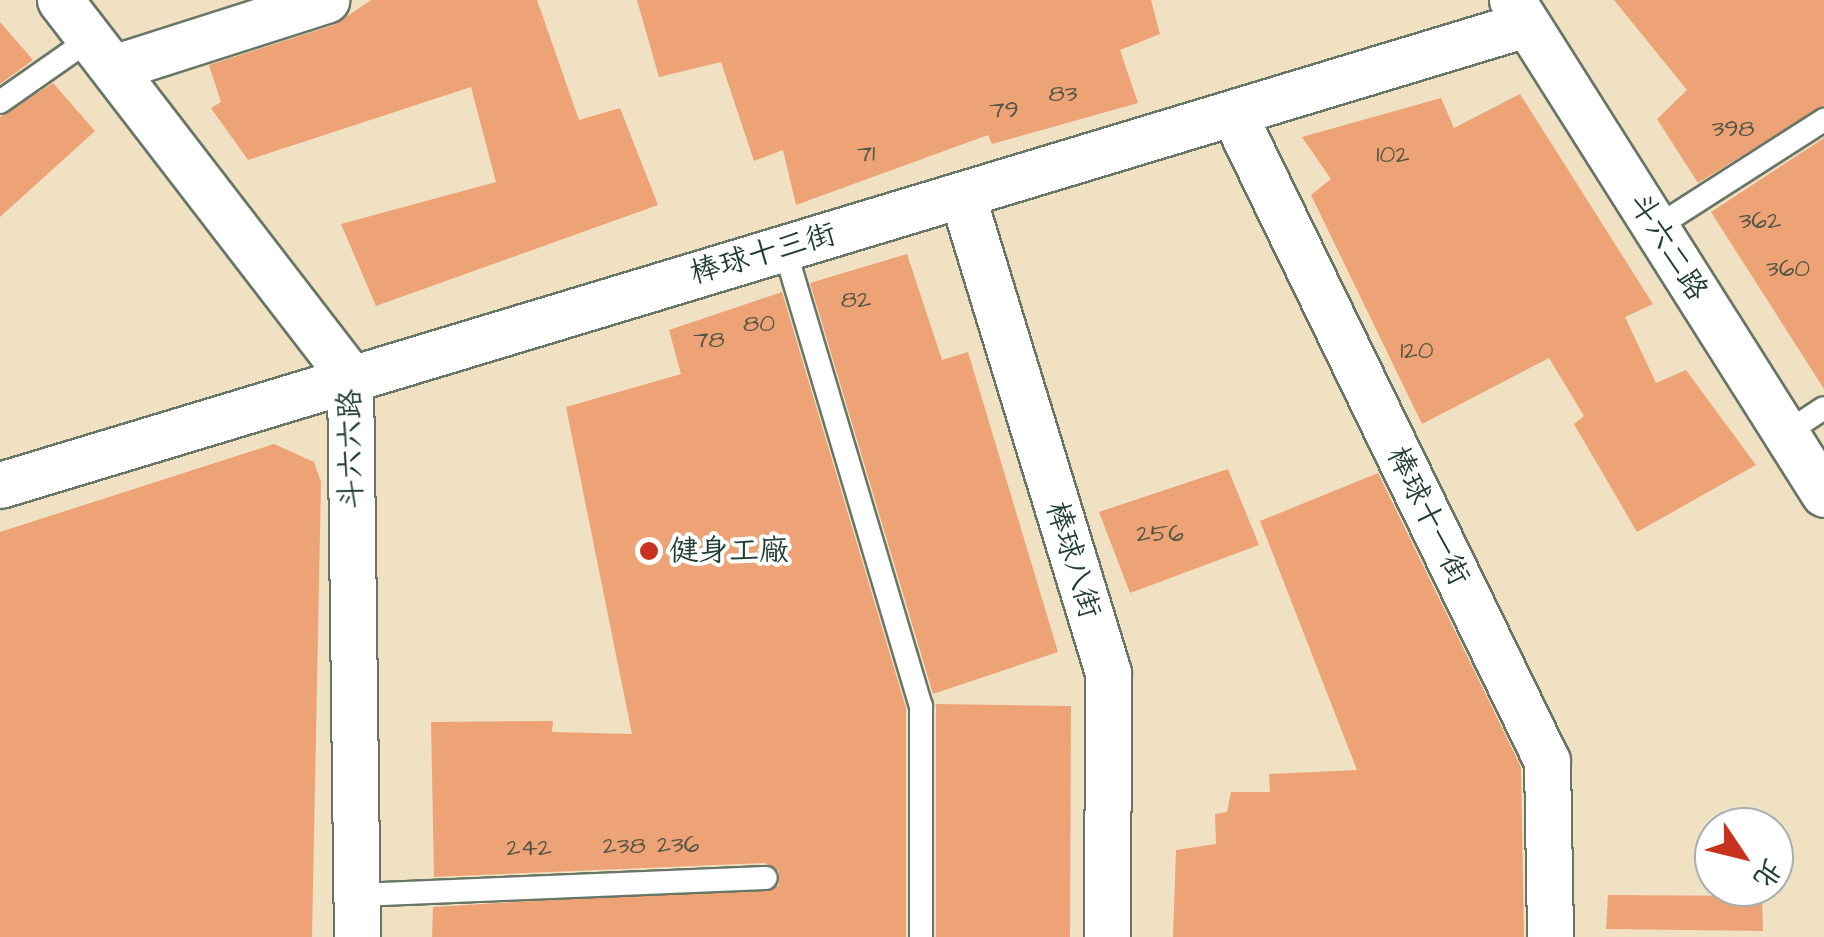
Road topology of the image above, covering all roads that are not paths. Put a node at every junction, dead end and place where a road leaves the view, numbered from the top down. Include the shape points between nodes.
1 (60, 0) edge
2 (326, 0) edge
3 (1519, 12) edge
4 (102, 54) junction
5 (0, 102) edge
6 (1232, 113) junction
7 (1824, 120) edge
8 (962, 195) junction
9 (1655, 228) junction
10 (784, 248) junction
11 (350, 376) junction
12 (1824, 408) edge
13 (1786, 433) junction
14 (0, 484) edge
15 (1824, 494) edge
16 (766, 878) dead end
17 (357, 916) edge
18 (921, 937) edge
19 (1107, 937) edge
20 (1550, 937) edge

1 - 4 street, 斗六六路
2 - 4 street
3 - 6 street, 棒球十三街
3 - 9 street, 斗六二路
4 - 5 lane
4 - 11 street, 斗六六路
6 - 8 street, 棒球十三街
6 - 20 street, 棒球十一街 via 1547,761
7 - 9 lane
8 - 10 street, 棒球十三街
8 - 19 street, 棒球八街 via 1108,672
9 - 13 street, 斗六二路
10 - 11 street, 棒球十三街
10 - 18 lane via 921,706
11 - 14 street, 棒球十三街
11 - 17 street, 斗六六路
12 - 13 lane
13 - 15 street, 斗六二路
16 - 17 lane

